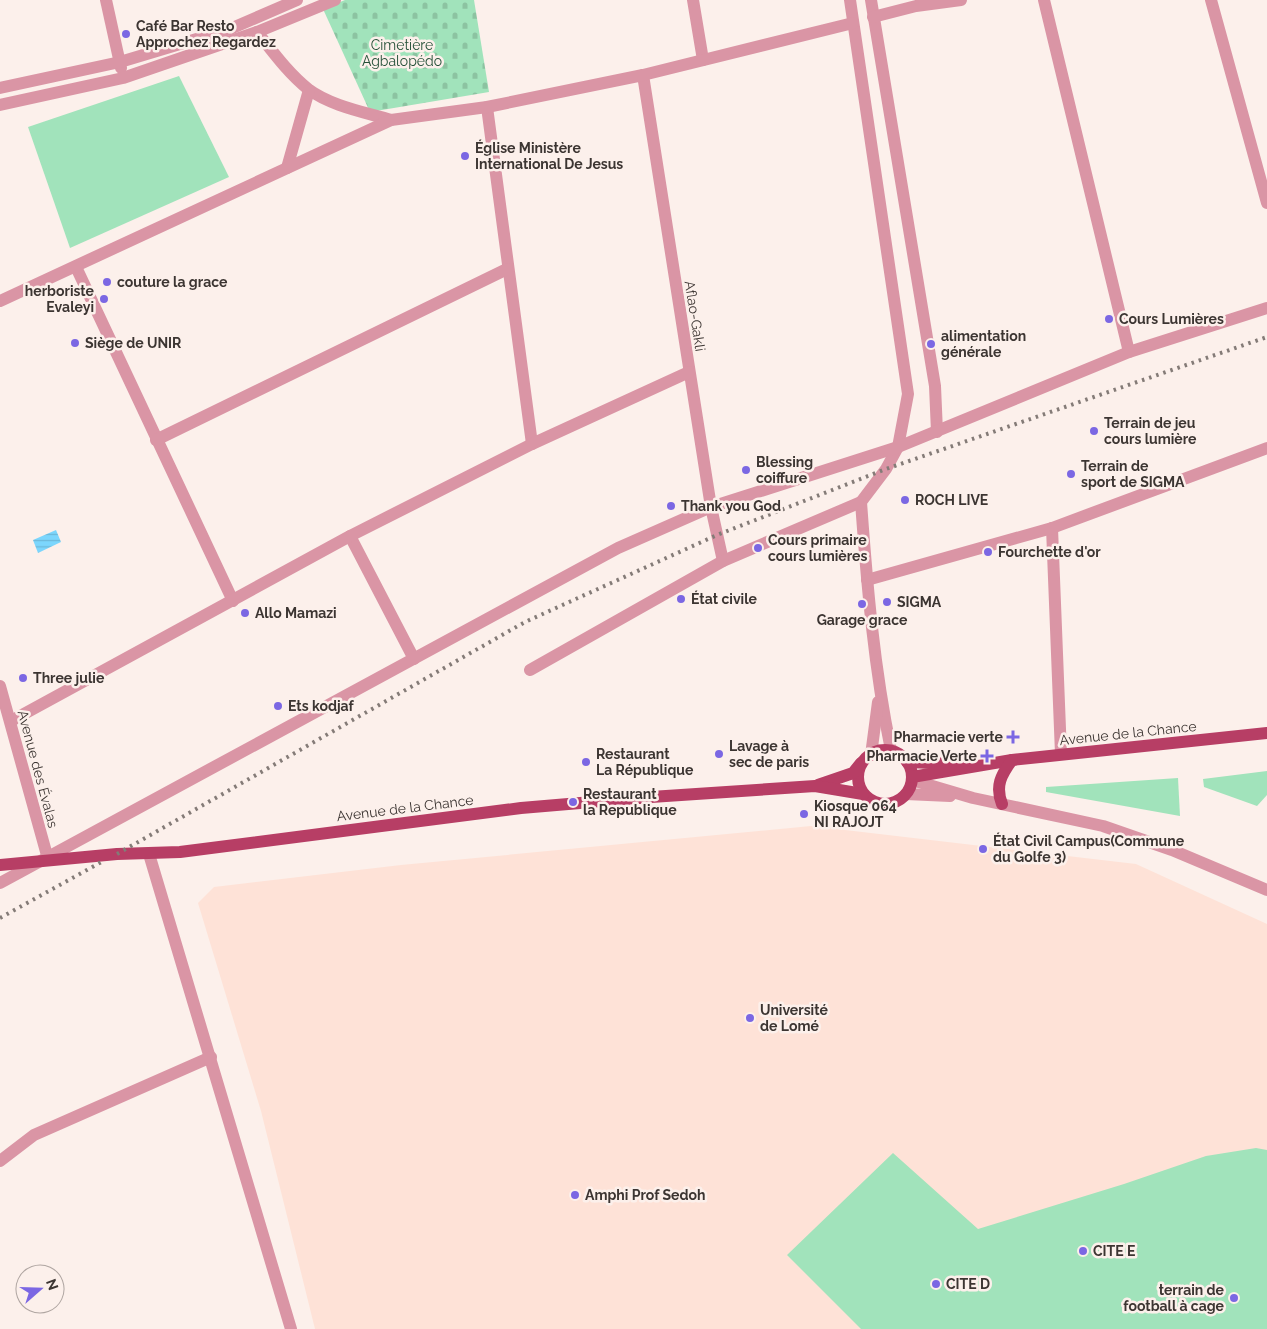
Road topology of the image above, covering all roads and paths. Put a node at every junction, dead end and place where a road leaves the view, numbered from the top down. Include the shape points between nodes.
1 (106, 0) edge
2 (297, 0) edge
3 (334, 0) edge
4 (693, 0) edge
5 (850, 0) edge
6 (870, 0) edge
7 (961, 0) edge
8 (1044, 0) edge
9 (1211, 0) edge
10 (874, 17) junction
11 (853, 23) junction
12 (257, 32) junction
13 (703, 60) junction
14 (120, 62) junction
15 (643, 75) junction
16 (123, 78) junction
17 (0, 88) edge
18 (309, 90) junction
19 (0, 106) edge
20 (487, 107) junction
21 (391, 120) junction
22 (287, 168) junction
23 (1267, 203) edge
24 (76, 267) junction
25 (507, 269) junction
26 (0, 300) edge
27 (1267, 308) edge
28 (1129, 352) junction
29 (689, 372) junction
30 (937, 432) junction
31 (156, 440) junction
32 (532, 444) junction
33 (898, 447) junction
34 (1267, 448) edge
35 (861, 502) junction
36 (711, 507) junction
37 (1052, 528) junction
38 (350, 536) junction
39 (724, 561) junction
40 (867, 580) junction
41 (233, 601) junction
42 (414, 659) junction
43 (530, 670) dead end
44 (0, 686) edge
45 (879, 692) junction
46 (11, 721) junction
47 (1267, 733) edge
48 (891, 750) junction
49 (871, 754) junction
50 (1061, 754) junction
51 (1012, 760) junction
52 (907, 762) junction
53 (861, 763) junction
54 (992, 763) junction
55 (912, 778) junction
56 (815, 786) junction
57 (863, 794) junction
58 (906, 794) junction
59 (973, 798) junction
60 (1002, 804) junction
61 (149, 854) junction
62 (48, 859) junction
63 (0, 864) edge
64 (0, 883) edge
65 (1267, 890) edge
66 (211, 1058) junction
67 (0, 1161) edge
68 (291, 1329) edge

1 - 14 street
2 - 14 street via 230,30
3 - 12 street
4 - 13 street
5 - 11 street
6 - 10 street
7 - 10 street via 916,6
8 - 28 street
9 - 23 street
10 - 30 street via 935,386
11 - 13 street
11 - 33 street via 908,394
12 - 16 street
12 - 18 street
13 - 15 street
14 - 16 street
14 - 17 street
15 - 20 street
15 - 29 street, Aflao-Gakli
16 - 19 street
18 - 21 street via 348,107
18 - 22 street
20 - 21 street
20 - 25 street
21 - 22 street
22 - 24 street
24 - 26 street
24 - 31 street
25 - 31 street
25 - 32 street
27 - 28 street
28 - 30 street
29 - 32 street
29 - 36 street, Aflao-Gakli
30 - 33 street
31 - 41 street
32 - 38 street
33 - 35 street
33 - 36 street
34 - 37 street
35 - 39 street
35 - 40 street
36 - 39 street, Aflao-Gakli
36 - 42 street via 618,548
37 - 40 street
37 - 50 street
38 - 41 street
38 - 42 street
39 - 43 street
40 - 45 street
41 - 46 street
42 - 62 street
44 - 46 street, Avenue des Évalas
45 - 48 street
45 - 49 street
46 - 62 street, Avenue des Évalas
47 - 50 main road, Avenue de la Chance
48 - 49 main road
48 - 52 main road
49 - 53 main road
50 - 51 main road, Avenue de la Chance
51 - 54 main road, Avenue de la Chance
51 - 60 main road via 998,784
52 - 54 main road, Avenue de la Chance via 946,765
52 - 55 main road
53 - 56 main road, Avenue de la Chance via 853,773
53 - 57 main road via 858,782
54 - 55 main road, Avenue de la Chance
55 - 58 main road
55 - 59 street
56 - 57 main road, Avenue de la Chance
56 - 61 main road, Avenue de la Chance via 521,808
57 - 58 main road via 872,802 885,805 897,802
58 - 59 street
59 - 60 street
60 - 65 street via 1103,826 1172,850
61 - 62 main road, Avenue de la Chance
61 - 66 street
62 - 63 main road, Avenue de la Chance
62 - 64 street
66 - 67 street via 34,1135
66 - 68 street

